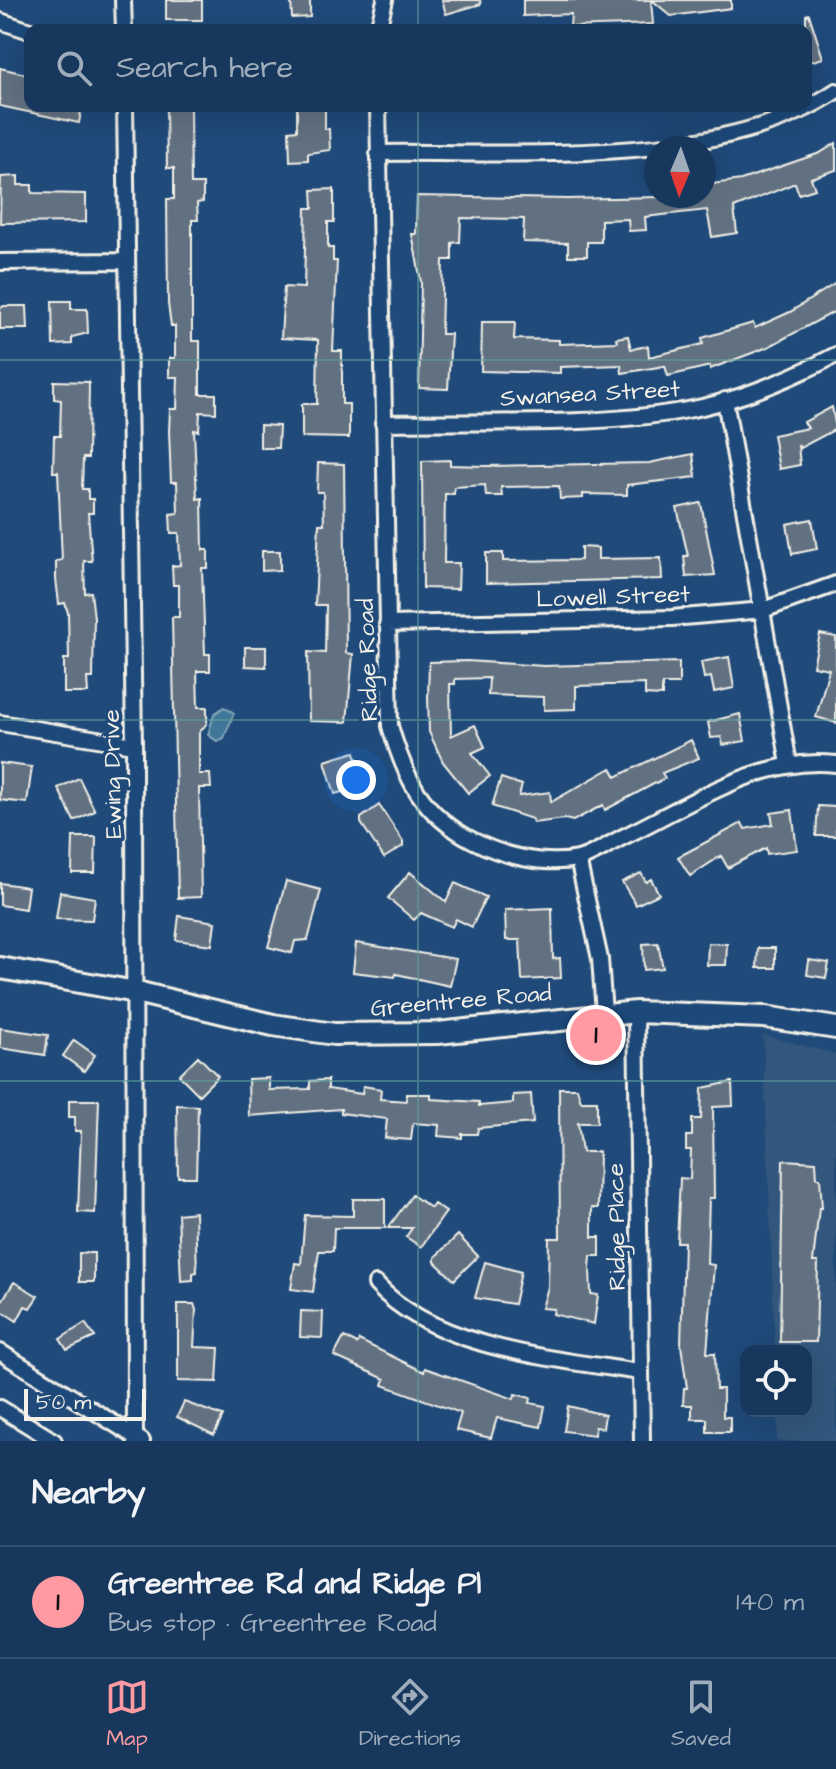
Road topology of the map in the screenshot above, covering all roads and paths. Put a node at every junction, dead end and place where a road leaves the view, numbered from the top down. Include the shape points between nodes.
1 (123, 0) edge
2 (385, 0) edge
3 (0, 21) edge
4 (124, 24) edge
5 (379, 24) edge
6 (24, 29) edge
7 (836, 91) edge
8 (812, 103) edge
9 (125, 112) edge
10 (378, 112) edge
11 (795, 112) edge
12 (378, 153) junction
13 (127, 261) junction
14 (0, 262) edge
15 (836, 355) edge
16 (725, 400) junction
17 (383, 423) junction
18 (836, 584) edge
19 (763, 610) junction
20 (387, 624) junction
21 (0, 723) edge
22 (134, 745) junction
23 (789, 764) junction
24 (836, 764) edge
25 (578, 859) junction
26 (0, 968) edge
27 (136, 992) junction
28 (636, 1012) junction
29 (604, 1013) junction
30 (836, 1028) edge
31 (376, 1284) dead end
32 (0, 1352) edge
33 (640, 1372) junction
34 (0, 1408) edge
35 (137, 1440) edge
36 (54, 1441) edge
37 (642, 1441) edge

1 - 4 street
2 - 5 street
3 - 6 street
7 - 8 street
9 - 13 street, Ewing Drive
10 - 12 street, Ridge Road
11 - 12 street via 725,137 632,149
12 - 17 street, Ridge Road
13 - 14 street
13 - 22 street, Ewing Drive
15 - 16 street, Swansea Street via 784,382
16 - 17 street, Swansea Street via 625,417
16 - 19 street
17 - 20 street, Ridge Road
18 - 19 street, Lowell Street
19 - 20 street, Lowell Street via 672,618
19 - 23 street
20 - 25 street, Ridge Road via 390,726 403,772 423,802 455,831 493,852
21 - 22 street
22 - 27 street, Ewing Drive
23 - 24 street, Ridge Road
23 - 25 street, Ridge Road via 753,774
25 - 29 street via 600,959
26 - 27 street, Greentree Road
27 - 29 street, Greentree Road via 273,1025 372,1036
27 - 35 street, Ewing Drive
28 - 29 street, Greentree Road
28 - 30 street, Greentree Road via 765,1017
28 - 33 street, Ridge Place
31 - 33 street via 414,1316 461,1334 533,1355
32 - 35 street
33 - 37 street, Ridge Place
34 - 36 street

